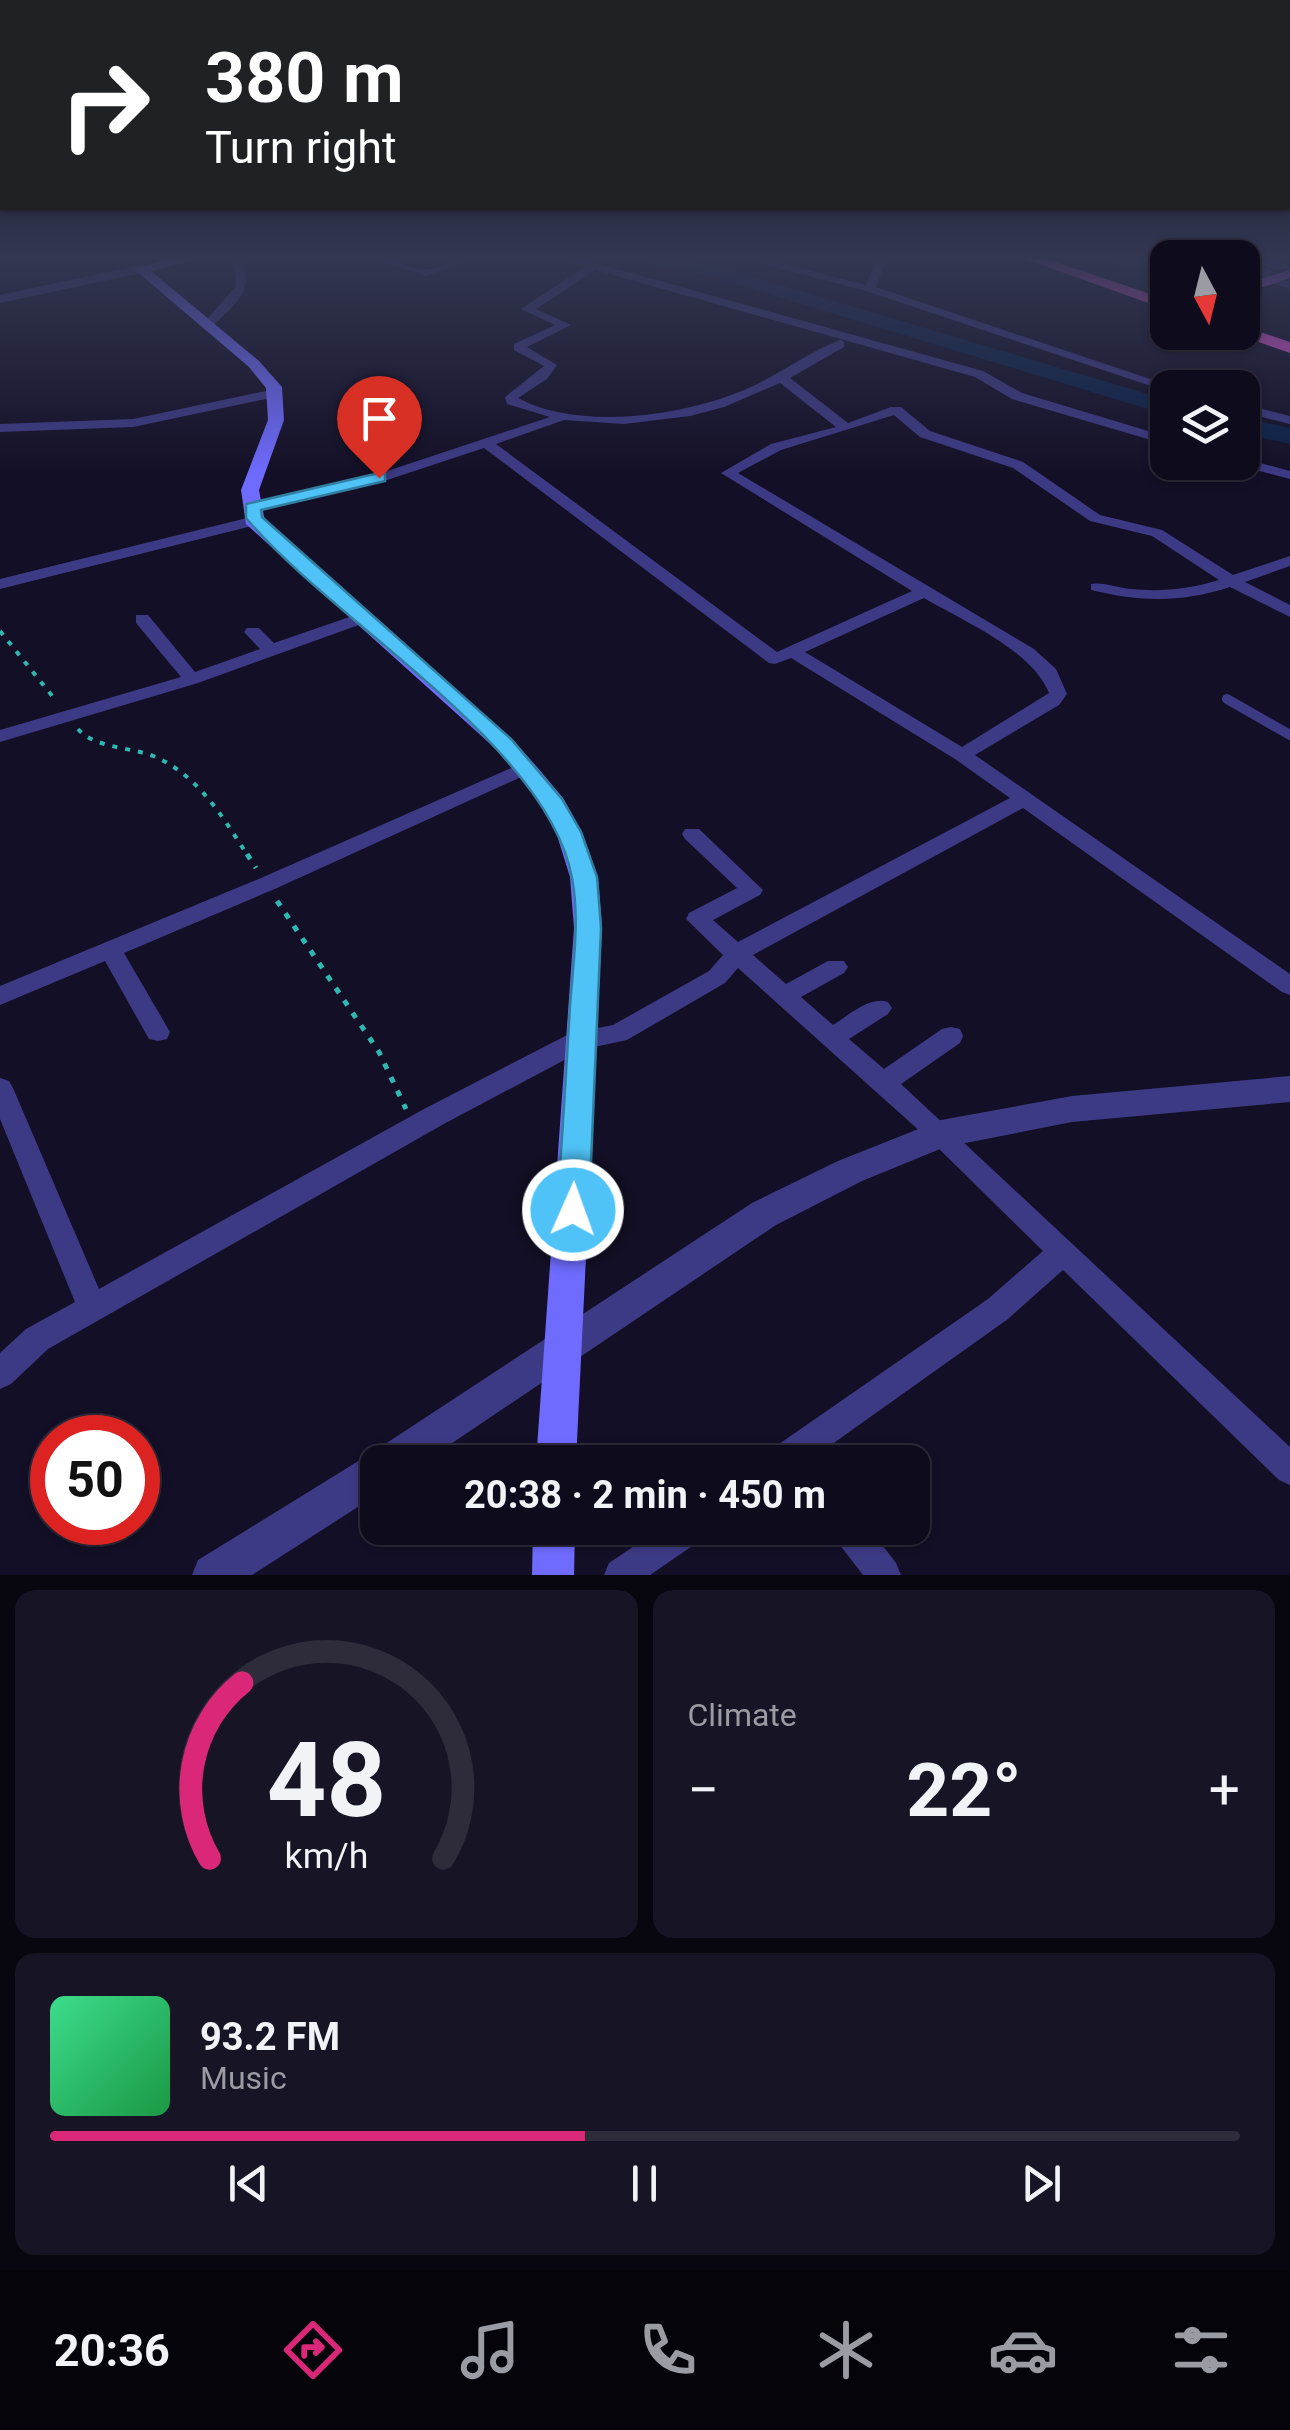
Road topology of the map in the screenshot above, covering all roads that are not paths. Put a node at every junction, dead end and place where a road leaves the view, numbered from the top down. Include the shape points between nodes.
1 (211, 328) edge
2 (558, 328) edge
3 (817, 328) edge
4 (822, 328) edge
5 (990, 328) edge
6 (1260, 328) edge
7 (1260, 337) edge
8 (1290, 339) edge
9 (840, 344) junction
10 (889, 348) junction
11 (1290, 348) edge
12 (780, 376) junction
13 (1150, 381) edge
14 (275, 393) junction
15 (1260, 412) edge
16 (564, 416) junction
17 (1290, 420) edge
18 (0, 428) edge
19 (846, 428) junction
20 (1150, 436) edge
21 (488, 444) junction
22 (1260, 468) edge
23 (1286, 476) edge
24 (254, 514) junction
25 (1290, 560) edge
26 (1230, 579) junction
27 (0, 584) edge
28 (1097, 588) dead end
29 (926, 591) junction
30 (1290, 612) edge
31 (360, 618) junction
32 (142, 619) dead end
33 (253, 632) dead end
34 (271, 650) junction
35 (793, 652) junction
36 (192, 678) junction
37 (1227, 699) dead end
38 (1290, 735) edge
39 (0, 736) edge
40 (962, 755) junction
41 (525, 768) junction
42 (1022, 800) junction
43 (692, 834) dead end
44 (110, 950) junction
45 (737, 953) junction
46 (836, 967) dead end
47 (1290, 986) edge
48 (785, 995) junction
49 (0, 996) edge
50 (880, 1008) dead end
51 (158, 1032) dead end
52 (951, 1036) dead end
53 (833, 1037) junction
54 (580, 1040) junction
55 (884, 1082) junction
56 (0, 1088) edge
57 (1290, 1089) edge
58 (940, 1134) junction
59 (1062, 1252) junction
60 (92, 1308) junction
61 (564, 1349) junction
62 (0, 1374) edge
63 (416, 1445) edge
64 (557, 1445) edge
65 (811, 1445) edge
66 (1290, 1469) edge
67 (360, 1481) edge
68 (553, 1545) edge
69 (664, 1545) edge
70 (861, 1545) edge
71 (213, 1575) edge
72 (552, 1575) edge
73 (622, 1575) edge
74 (884, 1575) edge

1 - 14 main road via 254,364
2 - 16 street via 518,347 552,365 512,401
3 - 9 street
4 - 10 street
5 - 13 street
6 - 8 highway
7 - 11 highway
9 - 10 street
9 - 12 street
10 - 20 street
12 - 16 street via 729,402 667,420
12 - 19 street
14 - 18 street via 134,422
14 - 24 main road via 276,420 250,490
15 - 17 street
16 - 21 street
19 - 26 street via 896,410 926,434 1018,465 1095,518 1157,533
19 - 29 street via 776,446 728,473
21 - 24 street
21 - 35 street via 774,659
22 - 23 street
24 - 27 street
24 - 31 main road
25 - 26 street
26 - 28 street via 1192,594
26 - 30 street
29 - 35 street
29 - 40 street via 1044,664 1056,688 1052,701
31 - 34 street
31 - 41 main road
32 - 36 street via 174,645
33 - 34 street
34 - 36 street
35 - 40 street
36 - 39 street
37 - 38 lane
40 - 42 street
41 - 44 street
41 - 54 main road via 554,804 584,877 588,928
42 - 45 street
42 - 47 street
43 - 45 street via 752,890 696,919
44 - 49 street
44 - 51 street
45 - 48 street
45 - 54 street via 717,977 618,1033
46 - 48 street
48 - 53 street
50 - 53 street
52 - 55 street
53 - 55 street
54 - 60 street
54 - 61 main road
55 - 58 street
56 - 60 street
57 - 58 street via 1072,1109
58 - 59 street
58 - 61 street via 764,1214
59 - 65 street via 998,1309
59 - 66 street
60 - 62 street via 38,1339
61 - 63 street
61 - 64 main road
67 - 71 street
68 - 72 main road
69 - 73 street
70 - 74 street

